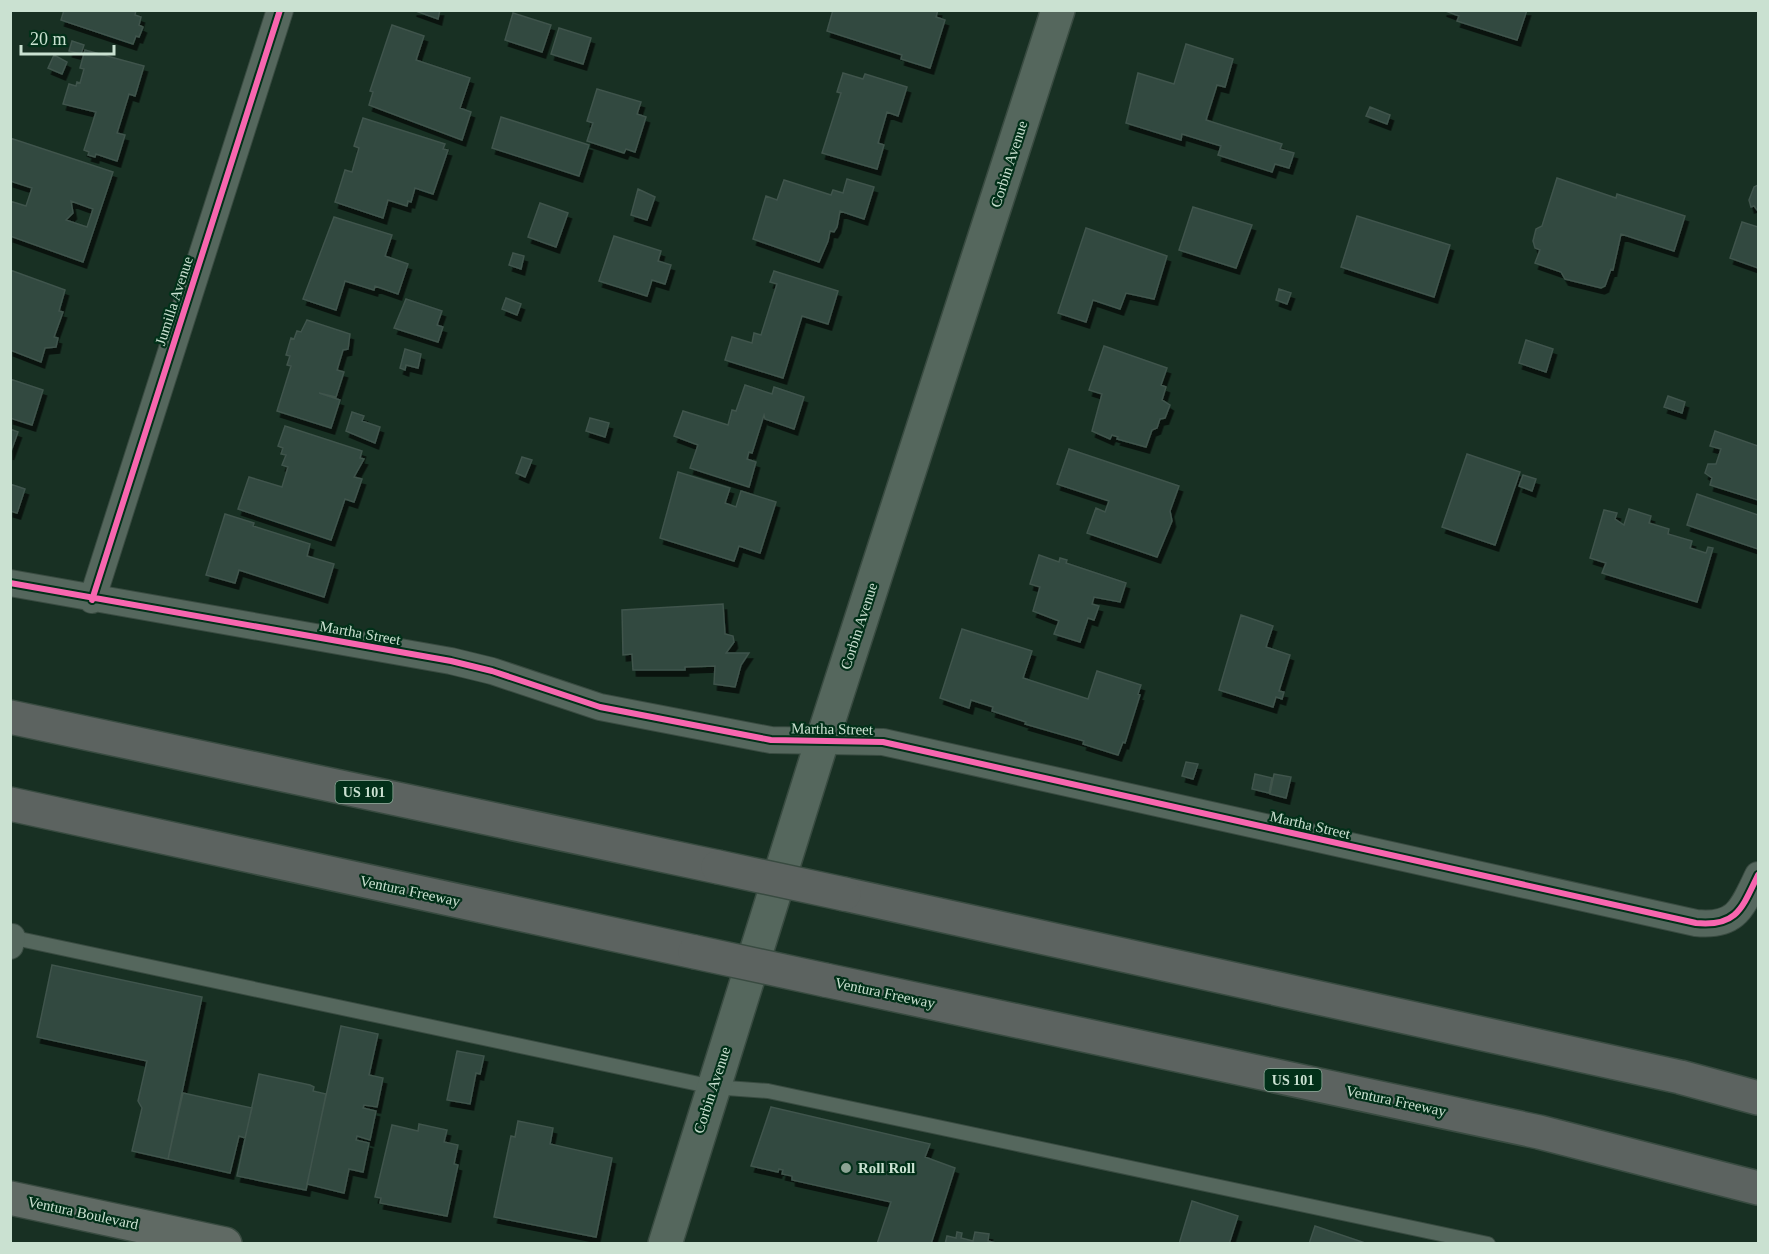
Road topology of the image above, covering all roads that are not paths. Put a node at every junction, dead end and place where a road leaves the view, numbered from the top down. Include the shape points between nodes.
1 (280, 10) edge
2 (1059, 10) edge
3 (10, 583) edge
4 (92, 600) junction
5 (10, 717) edge
6 (822, 741) junction
7 (10, 804) edge
8 (1758, 875) edge
9 (11, 940) edge
10 (713, 1087) junction
11 (1758, 1098) edge
12 (1758, 1188) edge
13 (10, 1198) edge
14 (225, 1244) edge
15 (665, 1244) edge
16 (1488, 1244) edge

1 - 4 street, Jumilla Avenue
2 - 6 main road, Corbin Avenue
3 - 4 street, Martha Street
4 - 6 street, Martha Street via 451,661 600,706 771,740
5 - 11 highway, US 101, bridge via 844,894 1680,1077
6 - 8 street, Martha Street via 883,742 1695,923 1723,923 1742,909
6 - 10 main road, Corbin Avenue
7 - 12 highway, Ventura Freeway / US 101, bridge via 1539,1132
9 - 10 lane
10 - 15 main road, Corbin Avenue
10 - 16 lane via 768,1091
13 - 14 main road, Ventura Boulevard

